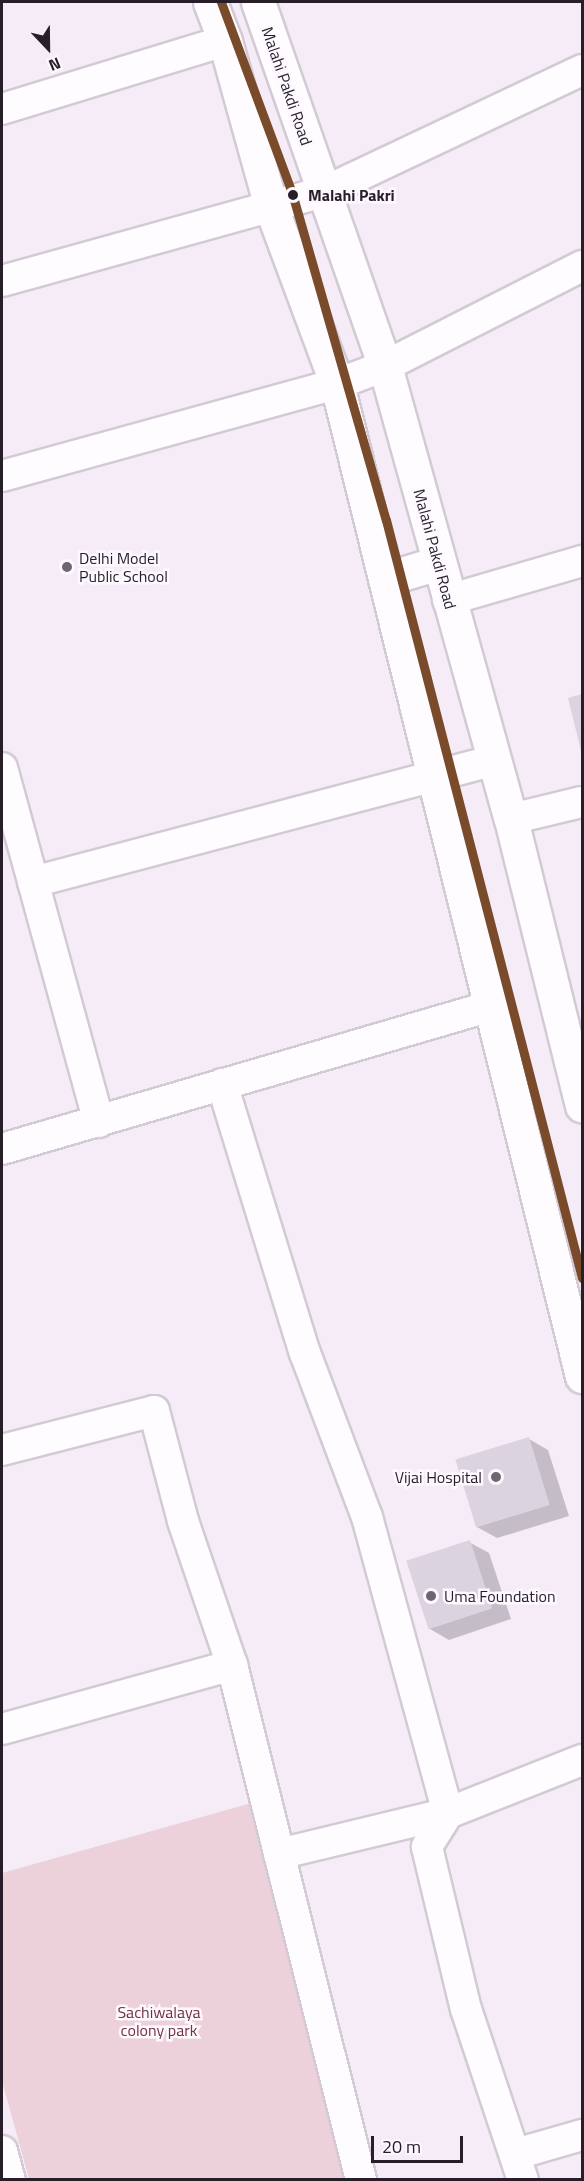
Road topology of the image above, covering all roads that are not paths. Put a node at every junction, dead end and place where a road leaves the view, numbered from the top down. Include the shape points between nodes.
1 (210, 2) edge
2 (258, 2) edge
3 (225, 41) junction
4 (582, 70) edge
5 (2, 109) edge
6 (324, 192) junction
7 (271, 207) junction
8 (582, 266) edge
9 (2, 281) edge
10 (385, 366) junction
11 (337, 384) junction
12 (2, 476) edge
13 (582, 561) edge
14 (438, 563) junction
15 (385, 579) junction
16 (448, 600) junction
17 (494, 760) junction
18 (2, 768) edge
19 (434, 776) junction
20 (582, 802) edge
21 (511, 819) junction
22 (11, 839) edge
23 (33, 882) junction
24 (491, 1005) junction
25 (578, 1061) edge
26 (222, 1084) junction
27 (582, 1105) edge
28 (99, 1122) junction
29 (2, 1149) edge
30 (582, 1376) edge
31 (2, 1450) edge
32 (232, 1665) junction
33 (2, 1729) edge
34 (582, 1760) edge
35 (448, 1813) junction
36 (279, 1854) junction
37 (582, 2135) edge
38 (2, 2151) edge
39 (520, 2167) edge
40 (10, 2180) edge
41 (361, 2180) edge

1 - 3 main road
2 - 6 main road, Malahi Pakdi Road
3 - 5 street
3 - 7 main road
4 - 6 street
6 - 7 street
6 - 10 main road, Malahi Pakdi Road
7 - 9 street
7 - 11 main road
8 - 10 street
10 - 11 street
10 - 14 main road, Malahi Pakdi Road
11 - 12 street
11 - 15 main road
13 - 16 street
14 - 15 main road
14 - 16 main road, Malahi Pakdi Road
15 - 19 main road
16 - 17 main road, Malahi Pakdi Road
17 - 19 street
17 - 21 main road, Malahi Pakdi Road
18 - 22 street
19 - 23 street
19 - 24 main road
20 - 21 street
21 - 25 main road, Malahi Pakdi Road
22 - 23 street
23 - 28 street
24 - 26 street
24 - 30 main road
25 - 27 main road, Malahi Pakdi Road
26 - 28 street
26 - 35 street via 305,1353 367,1517
28 - 29 street
31 - 32 street via 154,1411 183,1521
32 - 33 street
32 - 36 street
34 - 35 street
35 - 36 street
35 - 39 street via 427,1847 466,2009
36 - 41 street
37 - 39 street
38 - 40 street

